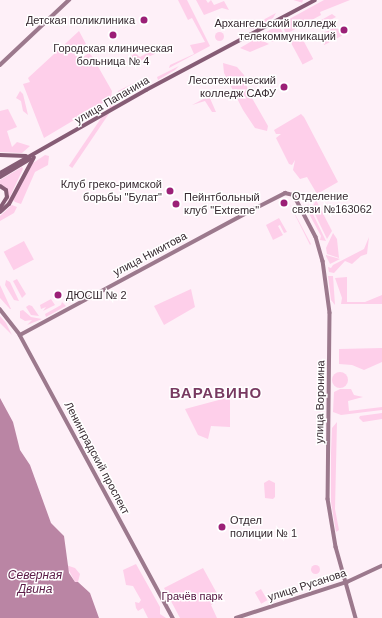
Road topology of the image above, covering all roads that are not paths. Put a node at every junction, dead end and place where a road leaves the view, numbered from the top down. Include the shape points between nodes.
1 (69, 0) edge
2 (315, 0) edge
3 (0, 65) edge
4 (0, 155) edge
5 (33, 155) junction
6 (0, 173) edge
7 (0, 177) edge
8 (0, 186) edge
9 (290, 193) joint
10 (0, 208) edge
11 (0, 212) edge
12 (0, 309) edge
13 (20, 334) junction
14 (382, 566) edge
15 (347, 582) junction
16 (173, 618) edge
17 (236, 618) edge
18 (356, 618) edge

1 - 3 street
2 - 5 main road, улица Папанина via 156,84
4 - 5 main road
5 - 6 main road, улица Папанина
5 - 7 main road, улица Папанина
5 - 11 main road via 10,202
8 - 10 main road via 6,190 7,197
9 - 13 street, улица Никитова via 254,209
9 - 15 street, улица Воронина via 301,206 316,237 323,261 330,313 328,499 336,547
12 - 13 street, Ленинградский проспект
13 - 16 street, Ленинградский проспект
14 - 15 street, улица Русанова
15 - 17 street, улица Русанова
15 - 18 street, улица Воронина

